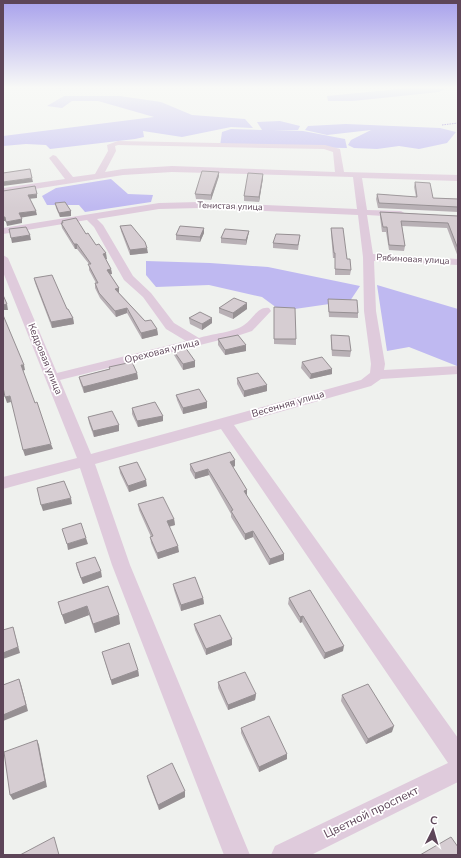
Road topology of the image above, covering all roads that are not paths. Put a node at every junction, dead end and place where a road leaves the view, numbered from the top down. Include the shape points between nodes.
1 (53, 158) dead end
2 (340, 173) junction
3 (357, 174) junction
4 (98, 177) junction
5 (458, 178) edge
6 (71, 181) junction
7 (3, 191) edge
8 (362, 212) junction
9 (414, 214) edge
10 (89, 217) junction
11 (3, 231) edge
12 (368, 257) junction
13 (3, 258) edge
14 (458, 262) edge
15 (265, 311) dead end
16 (197, 342) junction
17 (458, 370) edge
18 (377, 375) junction
19 (52, 378) junction
20 (224, 422) junction
21 (86, 461) junction
22 (3, 483) edge
23 (458, 758) edge
24 (458, 770) edge
25 (237, 855) edge
26 (284, 855) edge

1 - 6 street
2 - 3 street
2 - 4 street via 172,169
2 - 4 street via 337,151 325,147 118,143 111,145 112,151
3 - 5 street
3 - 8 street
4 - 6 street
6 - 7 street
8 - 9 street, Тенистая улица
8 - 10 street, Тенистая улица via 192,205 159,206
8 - 12 street
10 - 11 street, Тенистая улица
10 - 16 street via 98,225 128,278 147,295 170,326
12 - 14 street, Рябиновая улица
12 - 18 street via 370,311 378,364
13 - 19 street, Кедровая улица
15 - 16 street, Ореховая улица via 248,328
16 - 19 street, Ореховая улица
17 - 18 street
18 - 20 street, Весенняя улица via 366,383
19 - 21 street, Кедровая улица
20 - 21 street, Весенняя улица
20 - 23 street
21 - 22 street, Весенняя улица
21 - 25 street, Кедровая улица via 121,565
24 - 26 street, Цветной проспект

